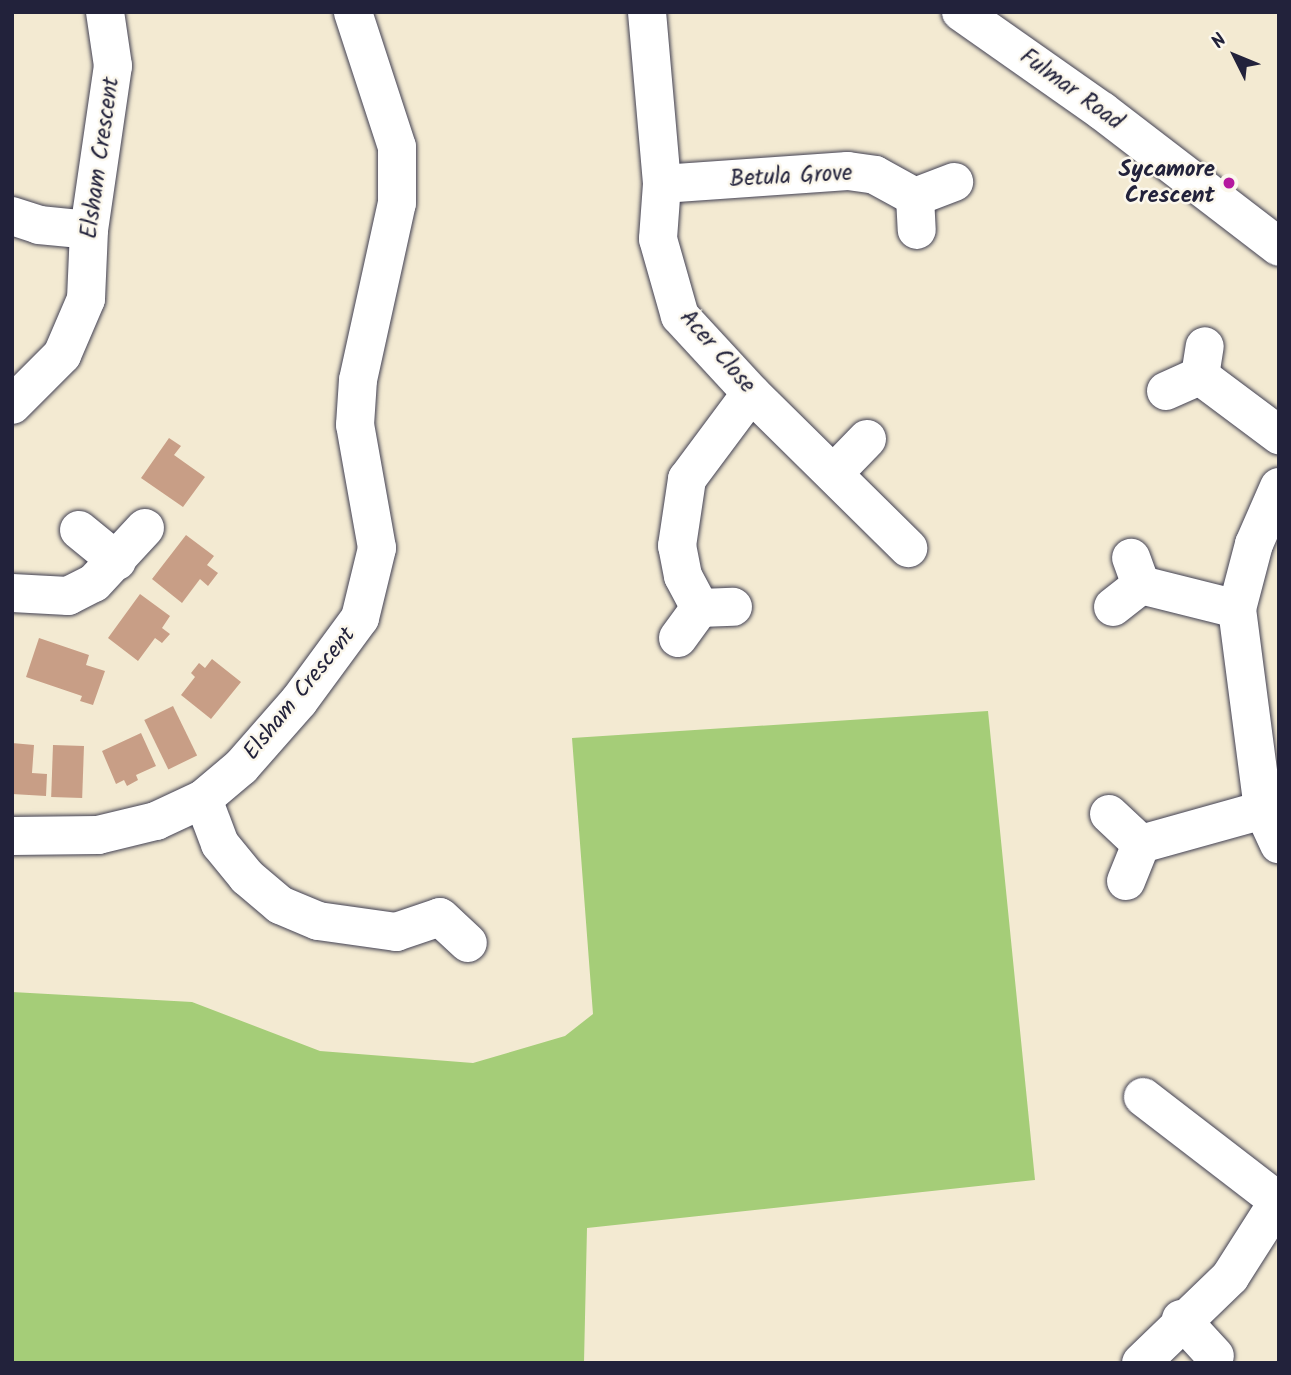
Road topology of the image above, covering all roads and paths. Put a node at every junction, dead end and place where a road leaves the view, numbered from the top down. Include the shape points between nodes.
1 (105, 12) edge
2 (353, 12) edge
3 (647, 12) edge
4 (961, 12) edge
5 (954, 181) dead end
6 (662, 184) junction
7 (12, 216) edge
8 (89, 230) junction
9 (1279, 247) edge
10 (1166, 391) dead end
11 (751, 393) junction
12 (12, 405) edge
13 (1279, 435) edge
14 (867, 439) dead end
15 (835, 472) junction
16 (1279, 487) edge
17 (145, 528) dead end
18 (79, 530) dead end
19 (908, 548) dead end
20 (117, 561) junction
21 (1128, 584) dead end
22 (12, 593) edge
23 (1237, 609) junction
24 (704, 618) dead end
25 (203, 799) junction
26 (1263, 810) junction
27 (1109, 814) dead end
28 (12, 836) edge
29 (1141, 844) junction
30 (1279, 845) edge
31 (1126, 881) dead end
32 (468, 943) dead end
33 (1143, 1097) dead end
34 (1278, 1201) edge
35 (1181, 1320) junction
36 (1215, 1356) dead end
37 (1141, 1363) edge

1 - 8 street, Elsham Crescent via 113,66
2 - 25 street, Elsham Crescent via 397,147 397,203 358,380 355,425 377,548 371,585 360,618 299,701 242,767
3 - 6 street, Acer Close
4 - 9 street, Fulmar Road via 1102,111
5 - 6 street, Betula Grove via 916,214 875,175 848,171
6 - 11 street, Acer Close via 658,239 680,316
7 - 8 street via 39,225
8 - 12 street, Elsham Crescent via 86,299 62,355
10 - 13 street via 1203,361
11 - 15 street, Acer Close
11 - 24 street via 687,479 677,546 683,576
14 - 15 street
15 - 19 street, Acer Close
16 - 23 street via 1254,544
17 - 20 street
18 - 20 street
20 - 22 street via 94,583 68,596
21 - 23 street
23 - 26 street
25 - 28 street, Elsham Crescent via 156,821 98,835
25 - 32 street via 220,844 247,877 280,905 318,922 396,932 443,902
26 - 29 street
26 - 30 street
27 - 29 street
29 - 31 street
33 - 34 street
34 - 35 street via 1230,1276
35 - 36 street
35 - 37 street

